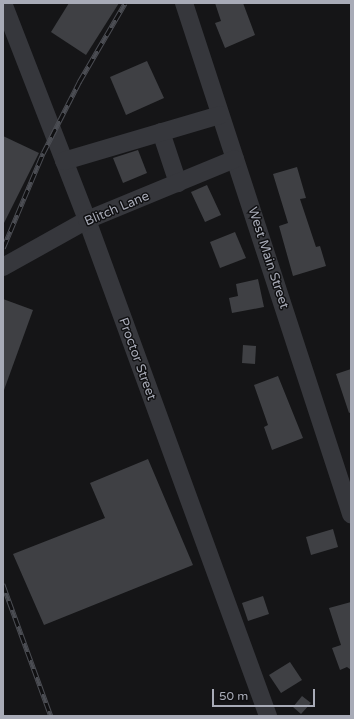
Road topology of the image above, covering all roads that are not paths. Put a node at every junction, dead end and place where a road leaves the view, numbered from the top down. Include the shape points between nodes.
1 (3, 3) edge
2 (184, 3) edge
3 (220, 115) junction
4 (161, 132) junction
5 (235, 160) junction
6 (64, 161) junction
7 (178, 183) junction
8 (87, 220) junction
9 (3, 267) edge
10 (351, 514) edge
11 (268, 716) edge

1 - 6 street, Proctor Street
2 - 3 street, West Main Street
3 - 4 street
3 - 5 street, West Main Street
4 - 6 street
4 - 7 street
5 - 7 street, Blitch Lane
5 - 10 street, West Main Street
6 - 8 street, Proctor Street
7 - 8 street, Blitch Lane
8 - 9 street, Blitch Lane
8 - 11 street, Proctor Street

